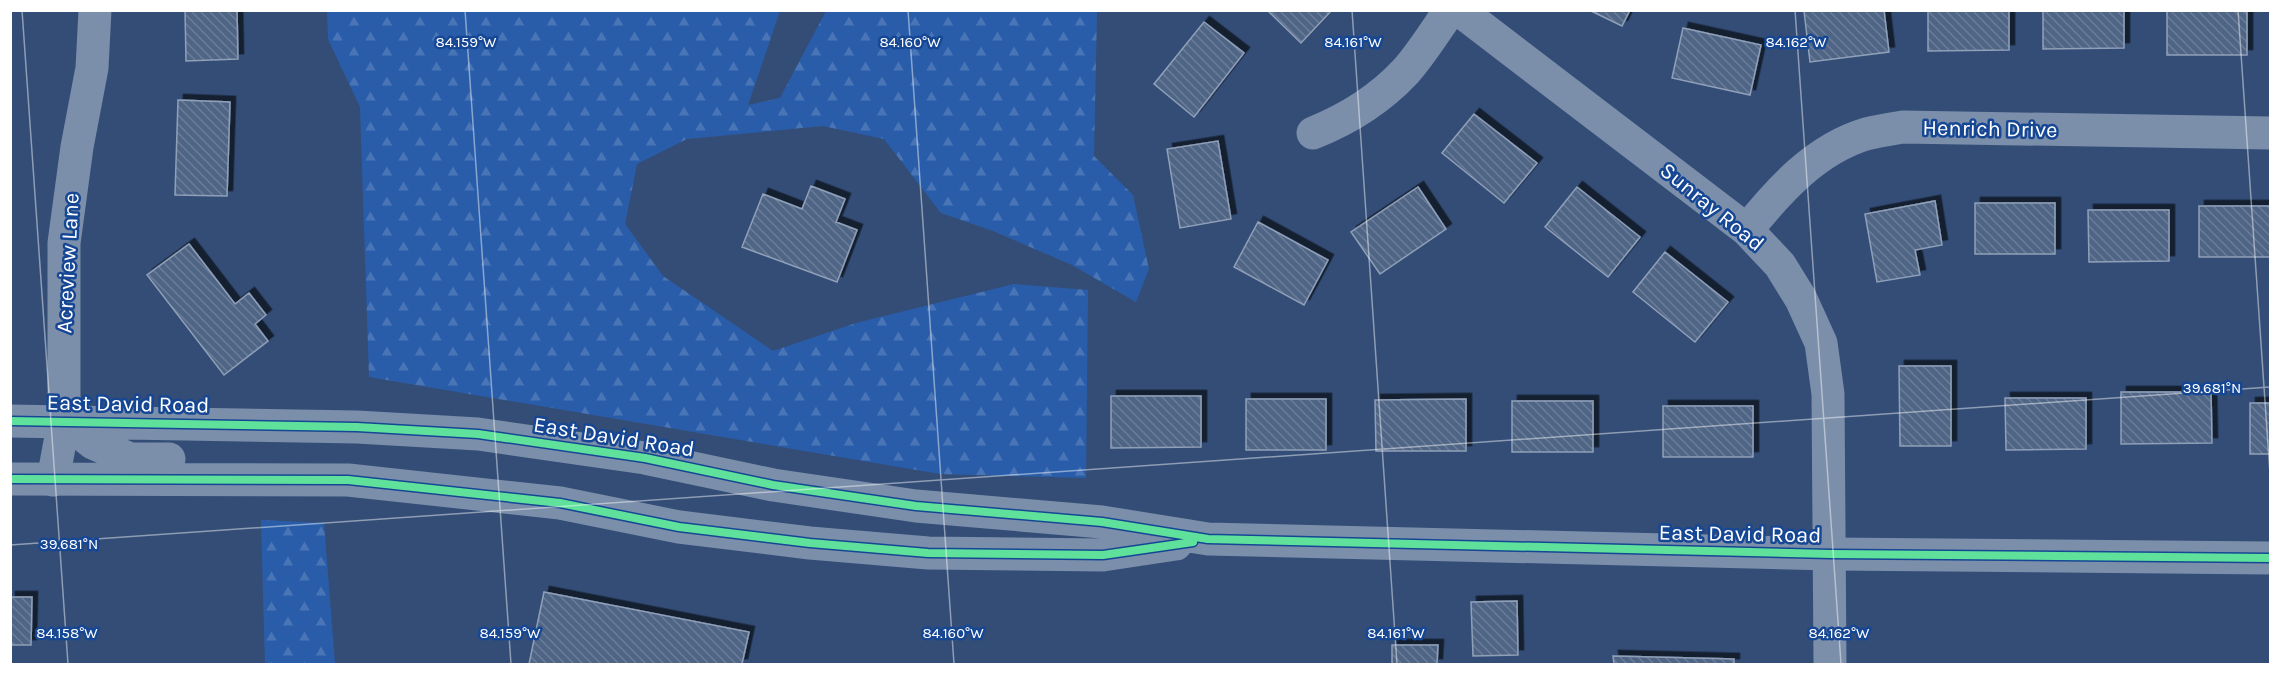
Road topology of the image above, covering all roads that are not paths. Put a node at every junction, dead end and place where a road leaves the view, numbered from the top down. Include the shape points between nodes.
1 (95, 10) edge
2 (1450, 10) edge
3 (1459, 10) edge
4 (2271, 133) edge
5 (1313, 134) dead end
6 (1747, 230) junction
7 (64, 420) junction
8 (10, 421) edge
9 (10, 479) edge
10 (53, 480) junction
11 (297, 480) junction
12 (1208, 539) junction
13 (1831, 554) junction
14 (2271, 558) edge
15 (1830, 664) edge

1 - 7 street, Acreview Lane via 92,68 64,243
2 - 5 street via 1406,71 1373,101
3 - 6 street, Sunray Road
4 - 6 street, Henrich Drive via 1903,127 1866,134 1831,149 1802,170
6 - 13 street, Sunray Road via 1780,265 1821,343 1828,394
7 - 8 street, East David Road
7 - 10 street, Acreview Lane
7 - 11 street via 93,443 130,459 236,461
7 - 12 street, East David Road via 478,434 645,458 773,485 916,507 1102,522
9 - 10 street, East David Road
10 - 11 street, East David Road
11 - 12 street, East David Road via 348,480 549,502 679,526 928,553 1103,555
12 - 13 street, East David Road
13 - 14 street, East David Road
13 - 15 street, Sunray Road

